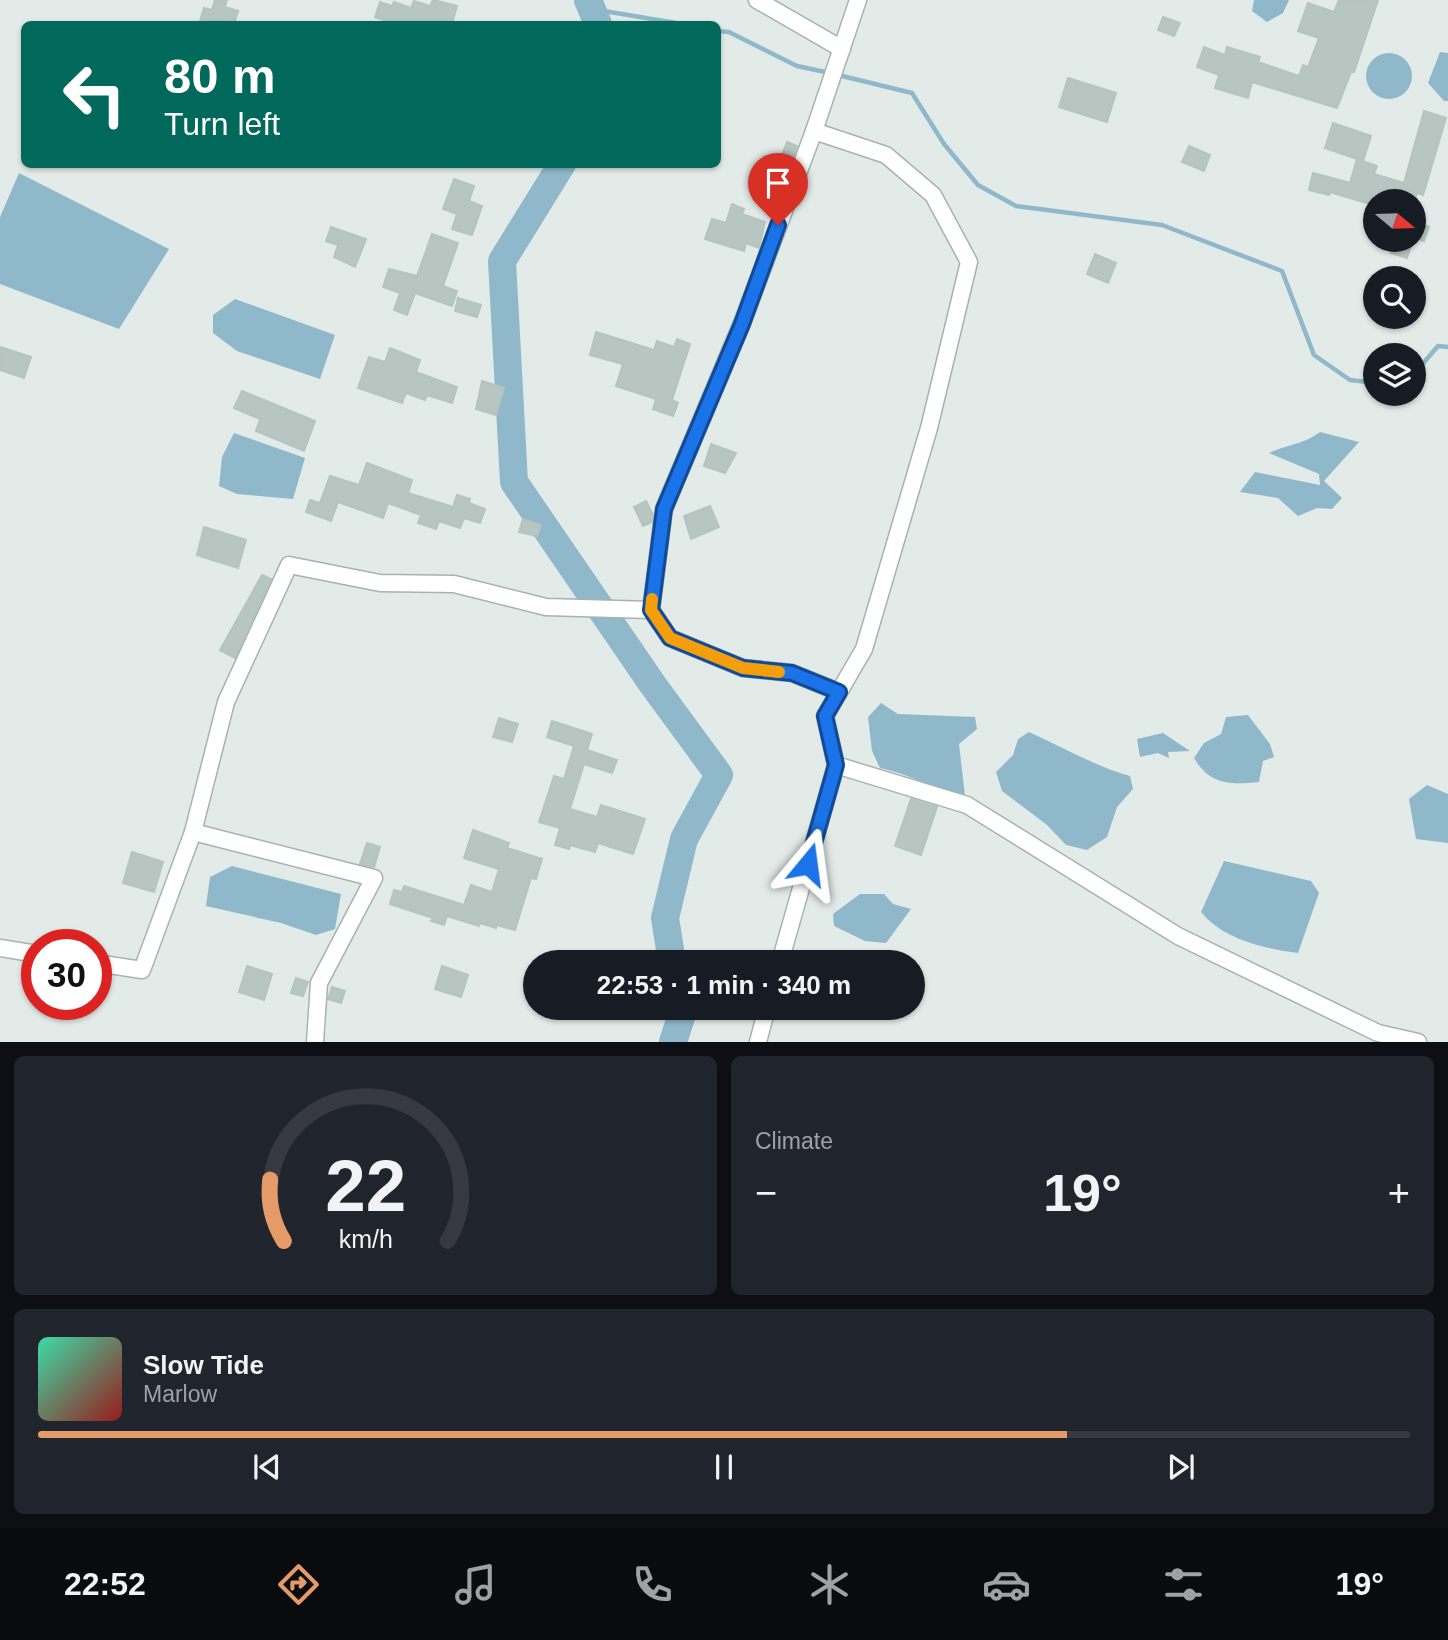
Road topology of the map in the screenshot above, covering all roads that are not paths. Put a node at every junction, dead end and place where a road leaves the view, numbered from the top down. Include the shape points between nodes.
1 (757, 0) edge
2 (858, 0) edge
3 (842, 49) junction
4 (814, 131) junction
5 (651, 610) junction
6 (839, 692) junction
7 (836, 765) junction
8 (193, 832) junction
9 (0, 948) edge
10 (783, 950) edge
11 (21, 951) edge
12 (112, 965) edge
13 (764, 1020) edge
14 (1398, 1040) edge
15 (315, 1041) edge
16 (758, 1041) edge
17 (1418, 1041) edge

1 - 3 street
2 - 3 street
3 - 4 street
4 - 5 street via 742,324 664,509
4 - 6 street via 886,155 933,195 969,261 929,428 864,649
5 - 6 street via 670,638 743,668 792,673
5 - 8 street via 545,607 454,583 380,583 289,565 226,702
6 - 7 street via 825,716
7 - 10 street
7 - 14 street via 967,805 1178,936
8 - 12 street via 142,970
8 - 15 street via 374,878 319,983
9 - 11 street
13 - 16 street
14 - 17 street

